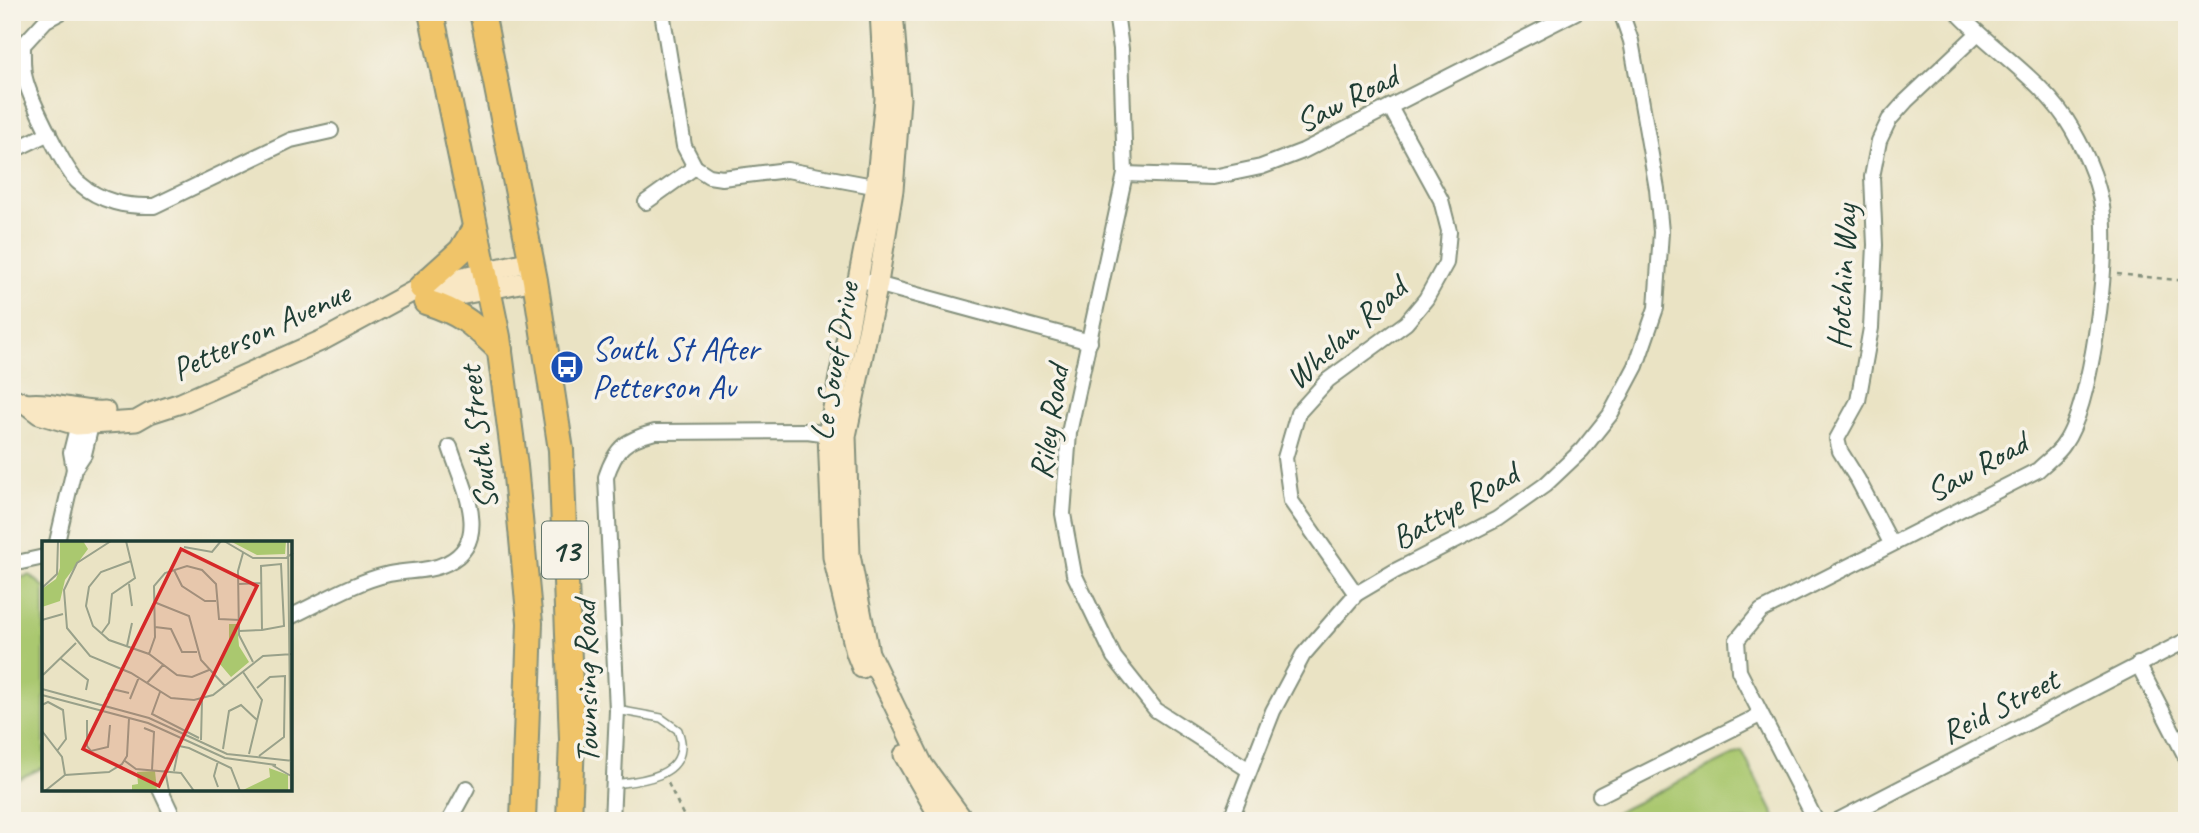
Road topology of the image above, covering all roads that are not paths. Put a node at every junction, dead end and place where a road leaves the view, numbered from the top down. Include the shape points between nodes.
1 (61, 12) edge
2 (431, 12) edge
3 (482, 12) edge
4 (662, 12) edge
5 (880, 12) edge
6 (893, 12) edge
7 (1116, 12) edge
8 (1576, 12) edge
9 (1621, 12) edge
10 (1956, 12) edge
11 (1977, 34) junction
12 (1391, 107) junction
13 (331, 131) dead end
14 (49, 133) junction
15 (12, 151) edge
16 (695, 167) junction
17 (1125, 174) junction
18 (885, 188) junction
19 (646, 202) dead end
20 (475, 228) junction
21 (533, 271) junction
22 (858, 279) junction
23 (486, 280) junction
24 (878, 283) junction
25 (424, 295) junction
26 (1090, 342) junction
27 (500, 351) junction
28 (19, 401) edge
29 (86, 418) junction
30 (837, 435) junction
31 (450, 447) dead end
32 (57, 541) edge
33 (1891, 543) junction
34 (42, 558) edge
35 (12, 564) edge
36 (1356, 594) junction
37 (292, 616) edge
38 (2187, 640) edge
39 (2138, 664) junction
40 (617, 710) junction
41 (1760, 715) junction
42 (2187, 759) edge
43 (1249, 770) junction
44 (615, 784) junction
45 (467, 788) dead end
46 (160, 791) edge
47 (1600, 795) dead end
48 (173, 820) edge
49 (449, 821) edge
50 (523, 821) edge
51 (569, 821) edge
52 (612, 821) edge
53 (942, 821) edge
54 (964, 821) edge
55 (1230, 821) edge
56 (1816, 821) edge
57 (1837, 821) edge

1 - 14 street via 46,19 23,44 25,80
2 - 20 highway, South Street / 13
3 - 21 highway, 13
4 - 16 street via 684,146
5 - 18 street, Le Souef Drive
6 - 18 street, Le Souef Drive via 900,99
7 - 17 street, Riley Road
8 - 12 street, Saw Road
9 - 36 street, Battye Road via 1631,41 1661,232 1656,308 1636,366 1610,415 1545,485 1497,519
10 - 11 street, Saw Road
11 - 33 street, Hotchin Way via 1889,120 1879,141 1872,177 1871,328 1858,401 1837,439
11 - 33 street, Saw Road via 2045,92 2072,129 2096,181 2106,246 2092,351 2082,403 2064,444 2038,471
12 - 17 street, Saw Road via 1303,152 1261,167 1213,177
12 - 36 street, Whelan Road via 1441,200 1448,231 1446,263 1406,323 1328,380 1298,413 1285,458 1292,501
13 - 14 street via 291,140 154,206 129,207 102,199 76,182
14 - 15 street
16 - 18 street via 722,178 787,170
16 - 19 street
17 - 26 street, Riley Road
18 - 22 street, Le Souef Drive
18 - 24 street, Le Souef Drive
20 - 23 highway, South Street / 13
20 - 25 highway
21 - 23 street, Petterson Avenue
21 - 51 highway, 13 via 561,450 572,739
22 - 24 street
22 - 30 street, Le Souef Drive
23 - 25 street, Petterson Avenue
23 - 27 highway, South Street / 13
24 - 26 street
24 - 30 street, Le Souef Drive
25 - 27 highway via 475,326
25 - 29 street, Petterson Avenue via 395,302 325,339 181,403 150,413 132,409
26 - 43 street, Riley Road via 1069,433 1063,514 1074,574 1114,657 1156,710
27 - 50 highway, South Street / 13 via 530,623
28 - 29 street, Petterson Avenue via 44,402
29 - 32 street via 84,454 74,469
30 - 40 street, Townsing Road via 807,431 654,432 631,439 612,459 606,477
30 - 53 street, Le Souef Drive via 833,556 856,653 911,770
30 - 54 street, Le Souef Drive via 850,555 869,653 923,765
31 - 37 street via 473,521 471,538 462,553 425,570 364,582
33 - 41 street, Saw Road via 1761,611 1737,640 1739,671
34 - 35 street
36 - 43 street, Battye Road via 1303,655
38 - 39 street, Reid Street
39 - 42 street
39 - 57 street, Reid Street
40 - 44 street, Townsing Road
40 - 44 lane via 661,718 678,730 682,747 664,774
41 - 47 street
41 - 56 street, Saw Road
43 - 55 street, Battye Road
44 - 52 street, Townsing Road
45 - 49 street
46 - 48 street

